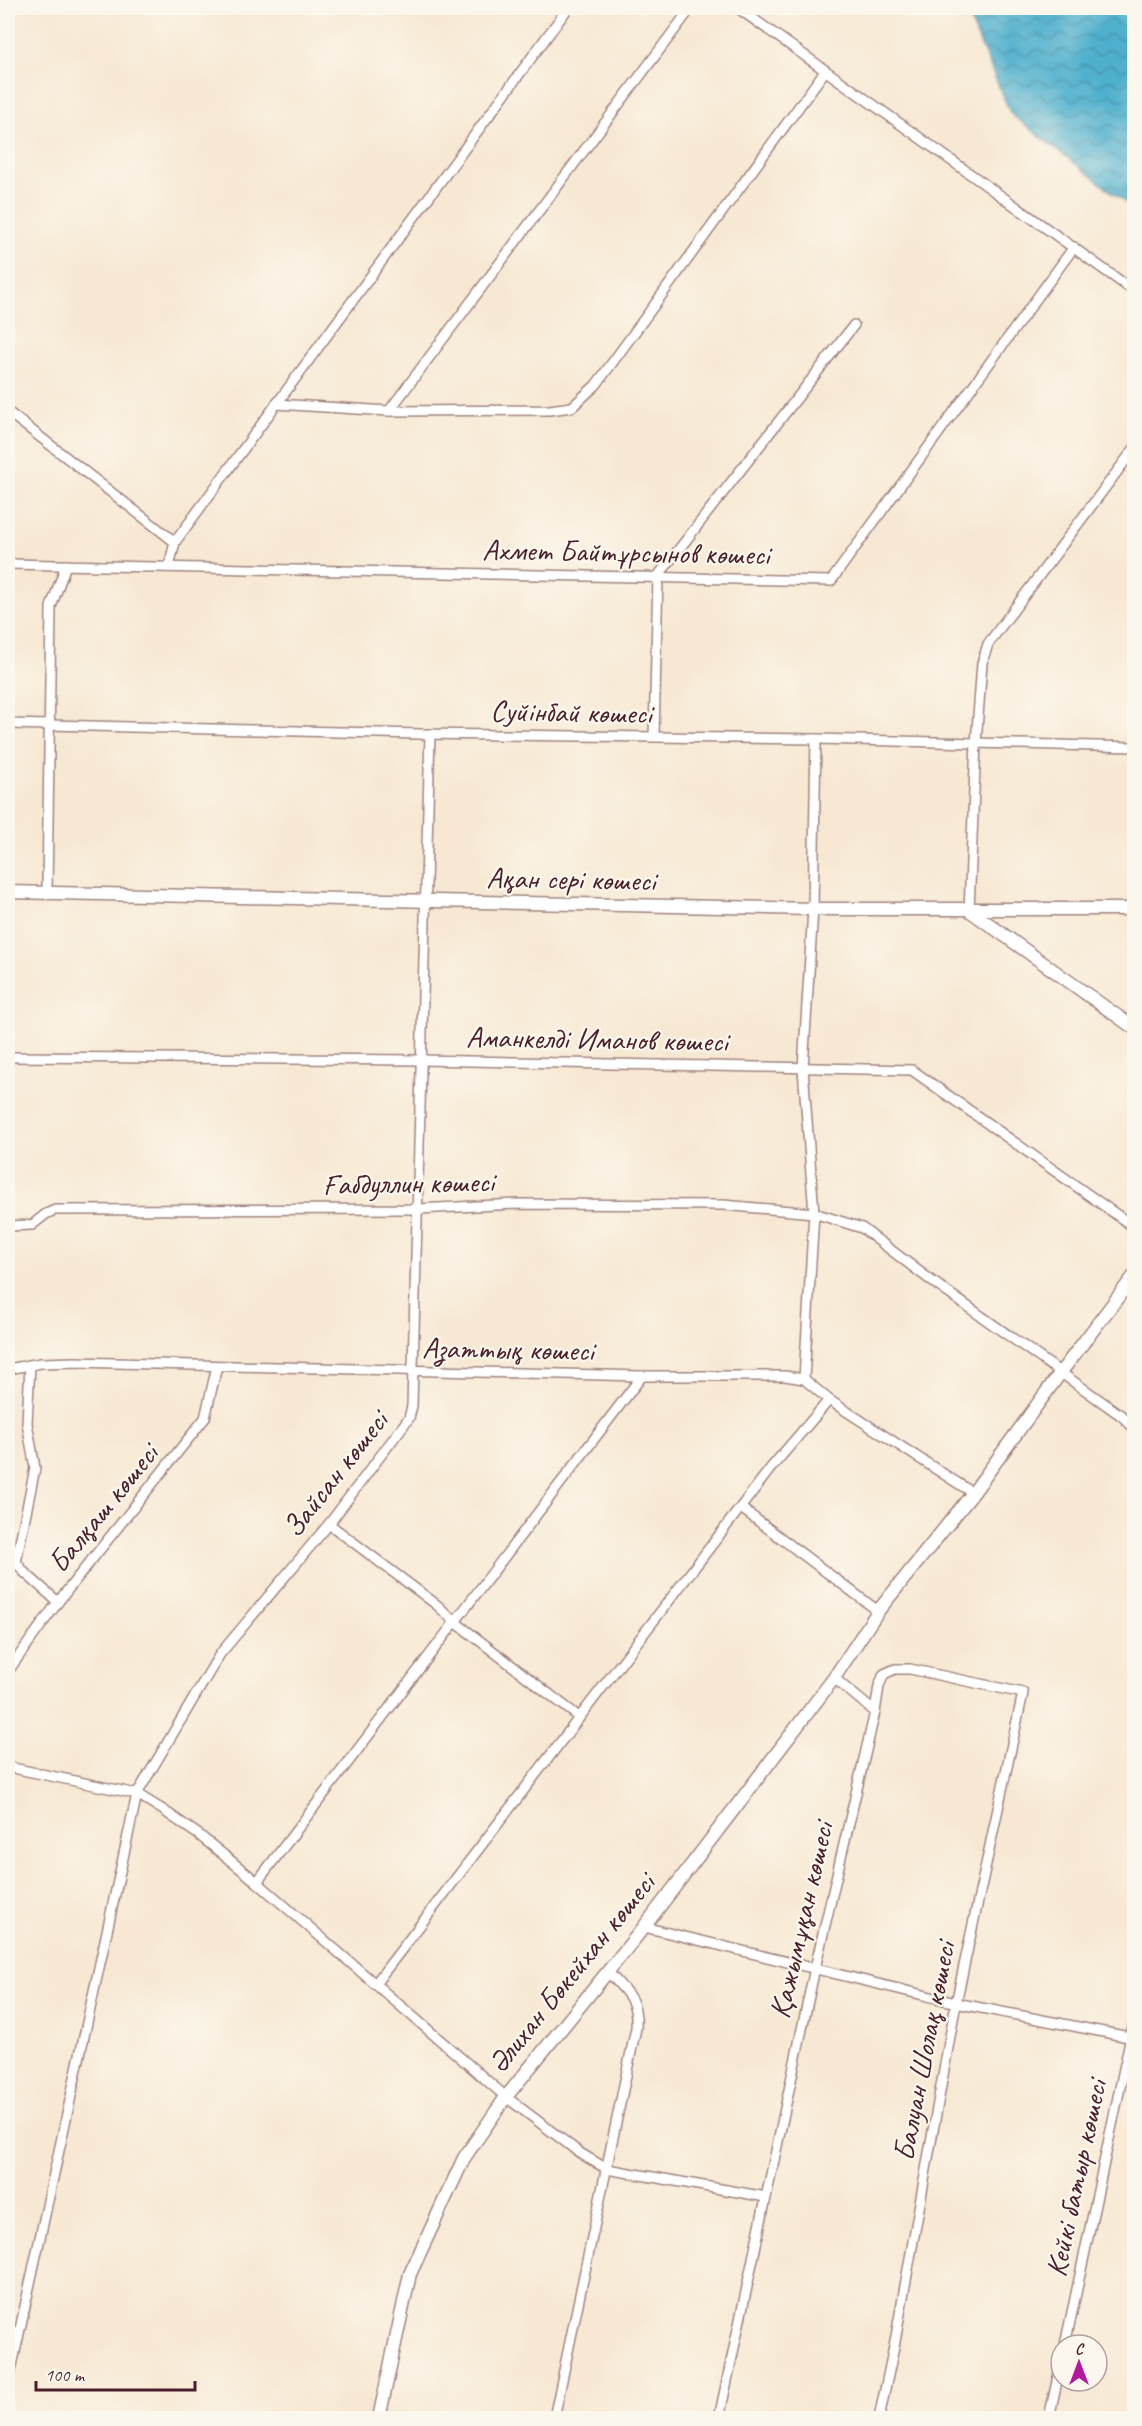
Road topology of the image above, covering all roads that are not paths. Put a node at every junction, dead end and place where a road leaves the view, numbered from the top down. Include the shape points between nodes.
1 (568, 8) edge
2 (691, 8) edge
3 (738, 8) edge
4 (825, 71) junction
5 (1074, 247) junction
6 (1134, 291) edge
7 (854, 325) dead end
8 (276, 404) junction
9 (389, 411) junction
10 (8, 412) edge
11 (1134, 449) edge
12 (175, 542) junction
13 (8, 564) edge
14 (66, 565) junction
15 (169, 567) junction
16 (658, 576) junction
17 (8, 724) edge
18 (50, 724) junction
19 (430, 734) junction
20 (654, 736) junction
21 (816, 739) junction
22 (976, 743) junction
23 (1134, 747) edge
24 (8, 892) edge
25 (47, 893) junction
26 (426, 901) junction
27 (813, 909) junction
28 (1134, 909) edge
29 (969, 910) junction
30 (1134, 1028) edge
31 (8, 1057) edge
32 (421, 1060) junction
33 (803, 1068) junction
34 (418, 1209) junction
35 (814, 1213) junction
36 (8, 1226) edge
37 (1134, 1227) edge
38 (1134, 1276) edge
39 (30, 1365) junction
40 (217, 1366) junction
41 (8, 1369) edge
42 (414, 1370) junction
43 (1061, 1372) junction
44 (642, 1376) junction
45 (804, 1379) junction
46 (829, 1400) junction
47 (1134, 1428) edge
48 (973, 1494) junction
49 (741, 1508) junction
50 (329, 1524) junction
51 (58, 1602) junction
52 (878, 1611) junction
53 (454, 1621) junction
54 (8, 1671) edge
55 (834, 1678) junction
56 (1023, 1693) joint
57 (875, 1713) junction
58 (579, 1717) junction
59 (8, 1767) edge
60 (137, 1794) junction
61 (257, 1882) junction
62 (644, 1928) junction
63 (815, 1968) junction
64 (608, 1972) junction
65 (375, 1984) junction
66 (956, 2002) junction
67 (1134, 2022) edge
68 (1133, 2038) edge
69 (506, 2097) junction
70 (607, 2169) junction
71 (766, 2197) junction
72 (1068, 2333) edge
73 (8, 2384) edge
74 (1054, 2393) edge
75 (379, 2418) edge
76 (554, 2418) edge
77 (719, 2418) edge
78 (879, 2418) edge
79 (1049, 2418) edge

1 - 8 street
2 - 9 street
3 - 4 street
4 - 5 street
4 - 9 street via 596,385 572,406 549,410
5 - 6 street
5 - 16 street, Ахмет Байтұрсынов көшесі via 831,581
7 - 16 street
8 - 9 street
8 - 12 street
10 - 12 street
11 - 22 street via 988,644 982,663
12 - 15 street
13 - 14 street, Ахмет Байтұрсынов көшесі
14 - 15 street, Ахмет Байтұрсынов көшесі
14 - 18 street via 51,607
15 - 16 street, Ахмет Байтұрсынов көшесі
16 - 20 street
17 - 18 street, Суйінбай көшесі
18 - 19 street, Суйінбай көшесі
18 - 25 street
19 - 20 street, Суйінбай көшесі
19 - 26 street, Зайсан көшесі
20 - 21 street, Суйінбай көшесі
21 - 22 street, Суйінбай көшесі
21 - 27 street
22 - 23 street, Суйінбай көшесі
22 - 29 street
24 - 25 street, Ақан сері көшесі
25 - 26 street, Ақан сері көшесі
26 - 27 street, Ақан сері көшесі
26 - 32 street, Зайсан көшесі
27 - 29 street, Ақан сері көшесі
27 - 33 street
28 - 29 street, Ақан сері көшесі
29 - 30 street
31 - 32 street, Аманкелді Иманов көшесі
32 - 33 street, Аманкелді Иманов көшесі
32 - 34 street, Зайсан көшесі
33 - 35 street
33 - 37 street, Аманкелді Иманов көшесі via 912,1070
34 - 35 street, Ғабдуллин көшесі via 516,1204 723,1205
34 - 36 street, Ғабдуллин көшесі via 56,1210 32,1226
34 - 42 street, Зайсан көшесі
35 - 43 street, Ғабдуллин көшесі via 862,1228
35 - 45 street
38 - 43 street
39 - 40 street, Азаттық көшесі via 75,1362
39 - 41 street, Азаттық көшесі
39 - 51 street via 27,1423 35,1468 16,1562
40 - 42 street, Азаттық көшесі
40 - 51 street, Балқаш көшесі via 205,1418
42 - 44 street, Азаттық көшесі
42 - 50 street, Зайсан көшесі via 409,1418
43 - 47 street, Ғабдуллин көшесі
43 - 48 street
44 - 45 street, Азаттық көшесі
44 - 53 street
45 - 46 street
46 - 48 street
46 - 49 street
48 - 52 street
49 - 52 street
49 - 58 street
50 - 53 street
50 - 60 street, Зайсан көшесі via 220,1654
51 - 54 street, Балқаш көшесі
52 - 55 street
53 - 58 street
53 - 61 street
55 - 57 street
55 - 62 street, Әлихан Бөкейхан көшесі
56 - 57 street, Қажымұқан көшесі via 894,1669 884,1674
56 - 66 street, Балуан Шолақ көшесі
57 - 63 street, Қажымұқан көшесі
58 - 65 street
59 - 60 street
60 - 61 street, Әлихан Бөкейхан көшесі via 199,1835
60 - 73 street, Зайсан көшесі
61 - 65 street, Әлихан Бөкейхан көшесі
62 - 63 street
62 - 64 street, Әлихан Бөкейхан көшесі
63 - 66 street
63 - 71 street, Қажымұқан көшесі
64 - 69 street, Әлихан Бөкейхан көшесі
64 - 70 street via 632,1999 637,2012
65 - 69 street, Әлихан Бөкейхан көшесі
66 - 68 street
66 - 78 street, Балуан Шолақ көшесі
67 - 68 street, Кейкі батыр көшесі
68 - 72 street, Кейкі батыр көшесі
69 - 70 street
69 - 75 street via 464,2158 410,2274
70 - 71 street
70 - 76 street
71 - 77 street, Қажымұқан көшесі
74 - 79 street

